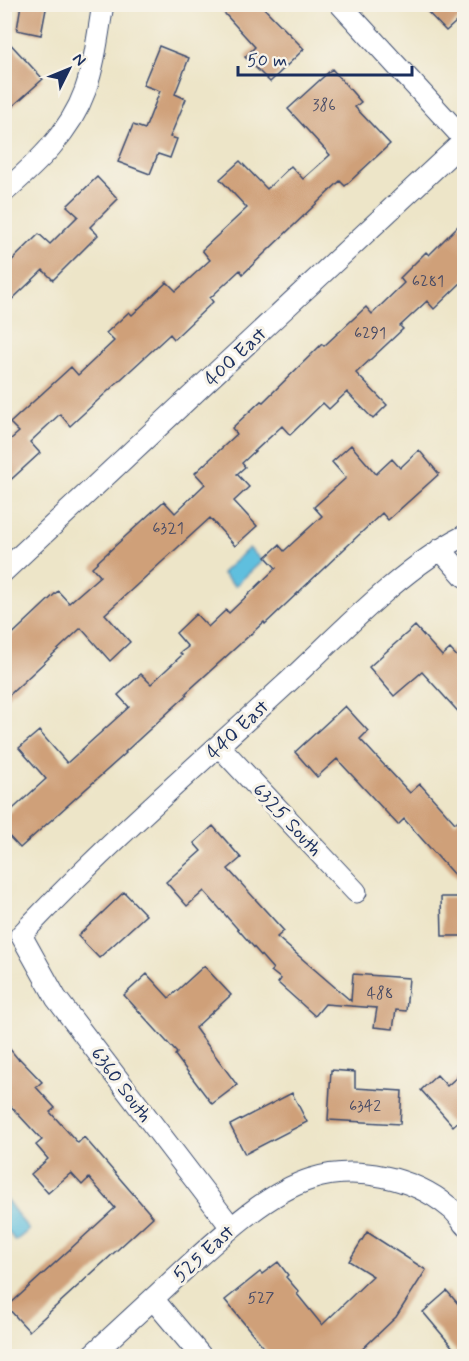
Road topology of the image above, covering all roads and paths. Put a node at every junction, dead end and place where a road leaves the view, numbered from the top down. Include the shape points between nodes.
1 (103, 4) edge
2 (340, 4) edge
3 (465, 140) edge
4 (4, 192) edge
5 (465, 536) edge
6 (440, 549) junction
7 (4, 571) edge
8 (465, 576) edge
9 (219, 746) junction
10 (356, 892) dead end
11 (21, 935) joint
12 (457, 1200) edge
13 (465, 1224) edge
14 (231, 1227) junction
15 (153, 1299) junction
16 (91, 1356) edge
17 (201, 1356) edge

1 - 4 street via 84,94 40,161
2 - 3 street
3 - 7 street, 400 East
5 - 6 street, 440 East
6 - 8 street
6 - 9 street, 440 East via 379,599
9 - 10 street, 6325 South
9 - 11 street, 440 East via 69,883
11 - 14 street, 6360 South via 56,998
12 - 13 street, 525 East
12 - 14 street, 525 East via 384,1176 331,1174 292,1187
14 - 15 street, 525 East
15 - 16 street, 525 East
15 - 17 street

